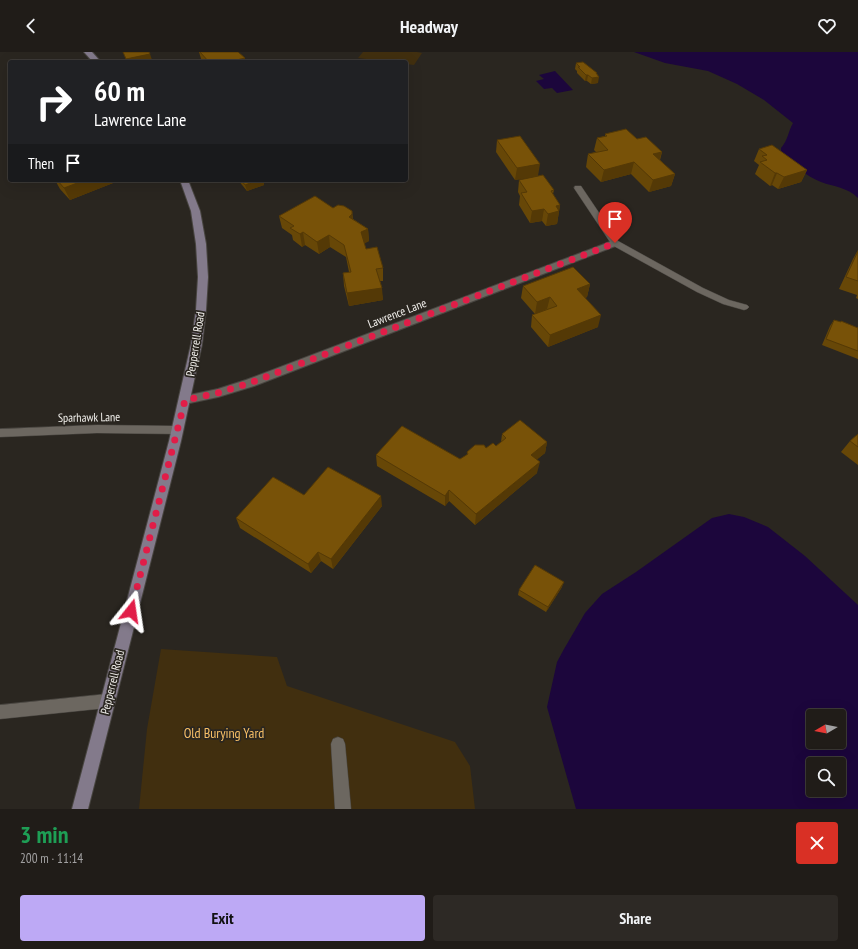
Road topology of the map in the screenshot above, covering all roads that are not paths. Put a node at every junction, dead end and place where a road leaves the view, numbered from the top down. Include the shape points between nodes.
1 (88, 52) edge
2 (94, 60) edge
3 (185, 182) edge
4 (578, 188) dead end
5 (615, 243) junction
6 (744, 306) dead end
7 (185, 400) junction
8 (178, 430) junction
9 (0, 433) edge
10 (107, 701) junction
11 (0, 712) edge
12 (338, 744) dead end
13 (80, 809) edge
14 (343, 809) edge

1 - 2 main road
3 - 7 main road, Pepperrell Road via 191,194 198,223 203,283 199,332
4 - 5 lane
5 - 6 lane via 700,290 726,302
5 - 7 street, Lawrence Lane via 250,383
7 - 8 main road, Pepperrell Road
8 - 9 lane, Sparhawk Lane via 97,429
8 - 10 main road, Pepperrell Road
10 - 11 lane
10 - 13 main road, Pepperrell Road
12 - 14 lane

